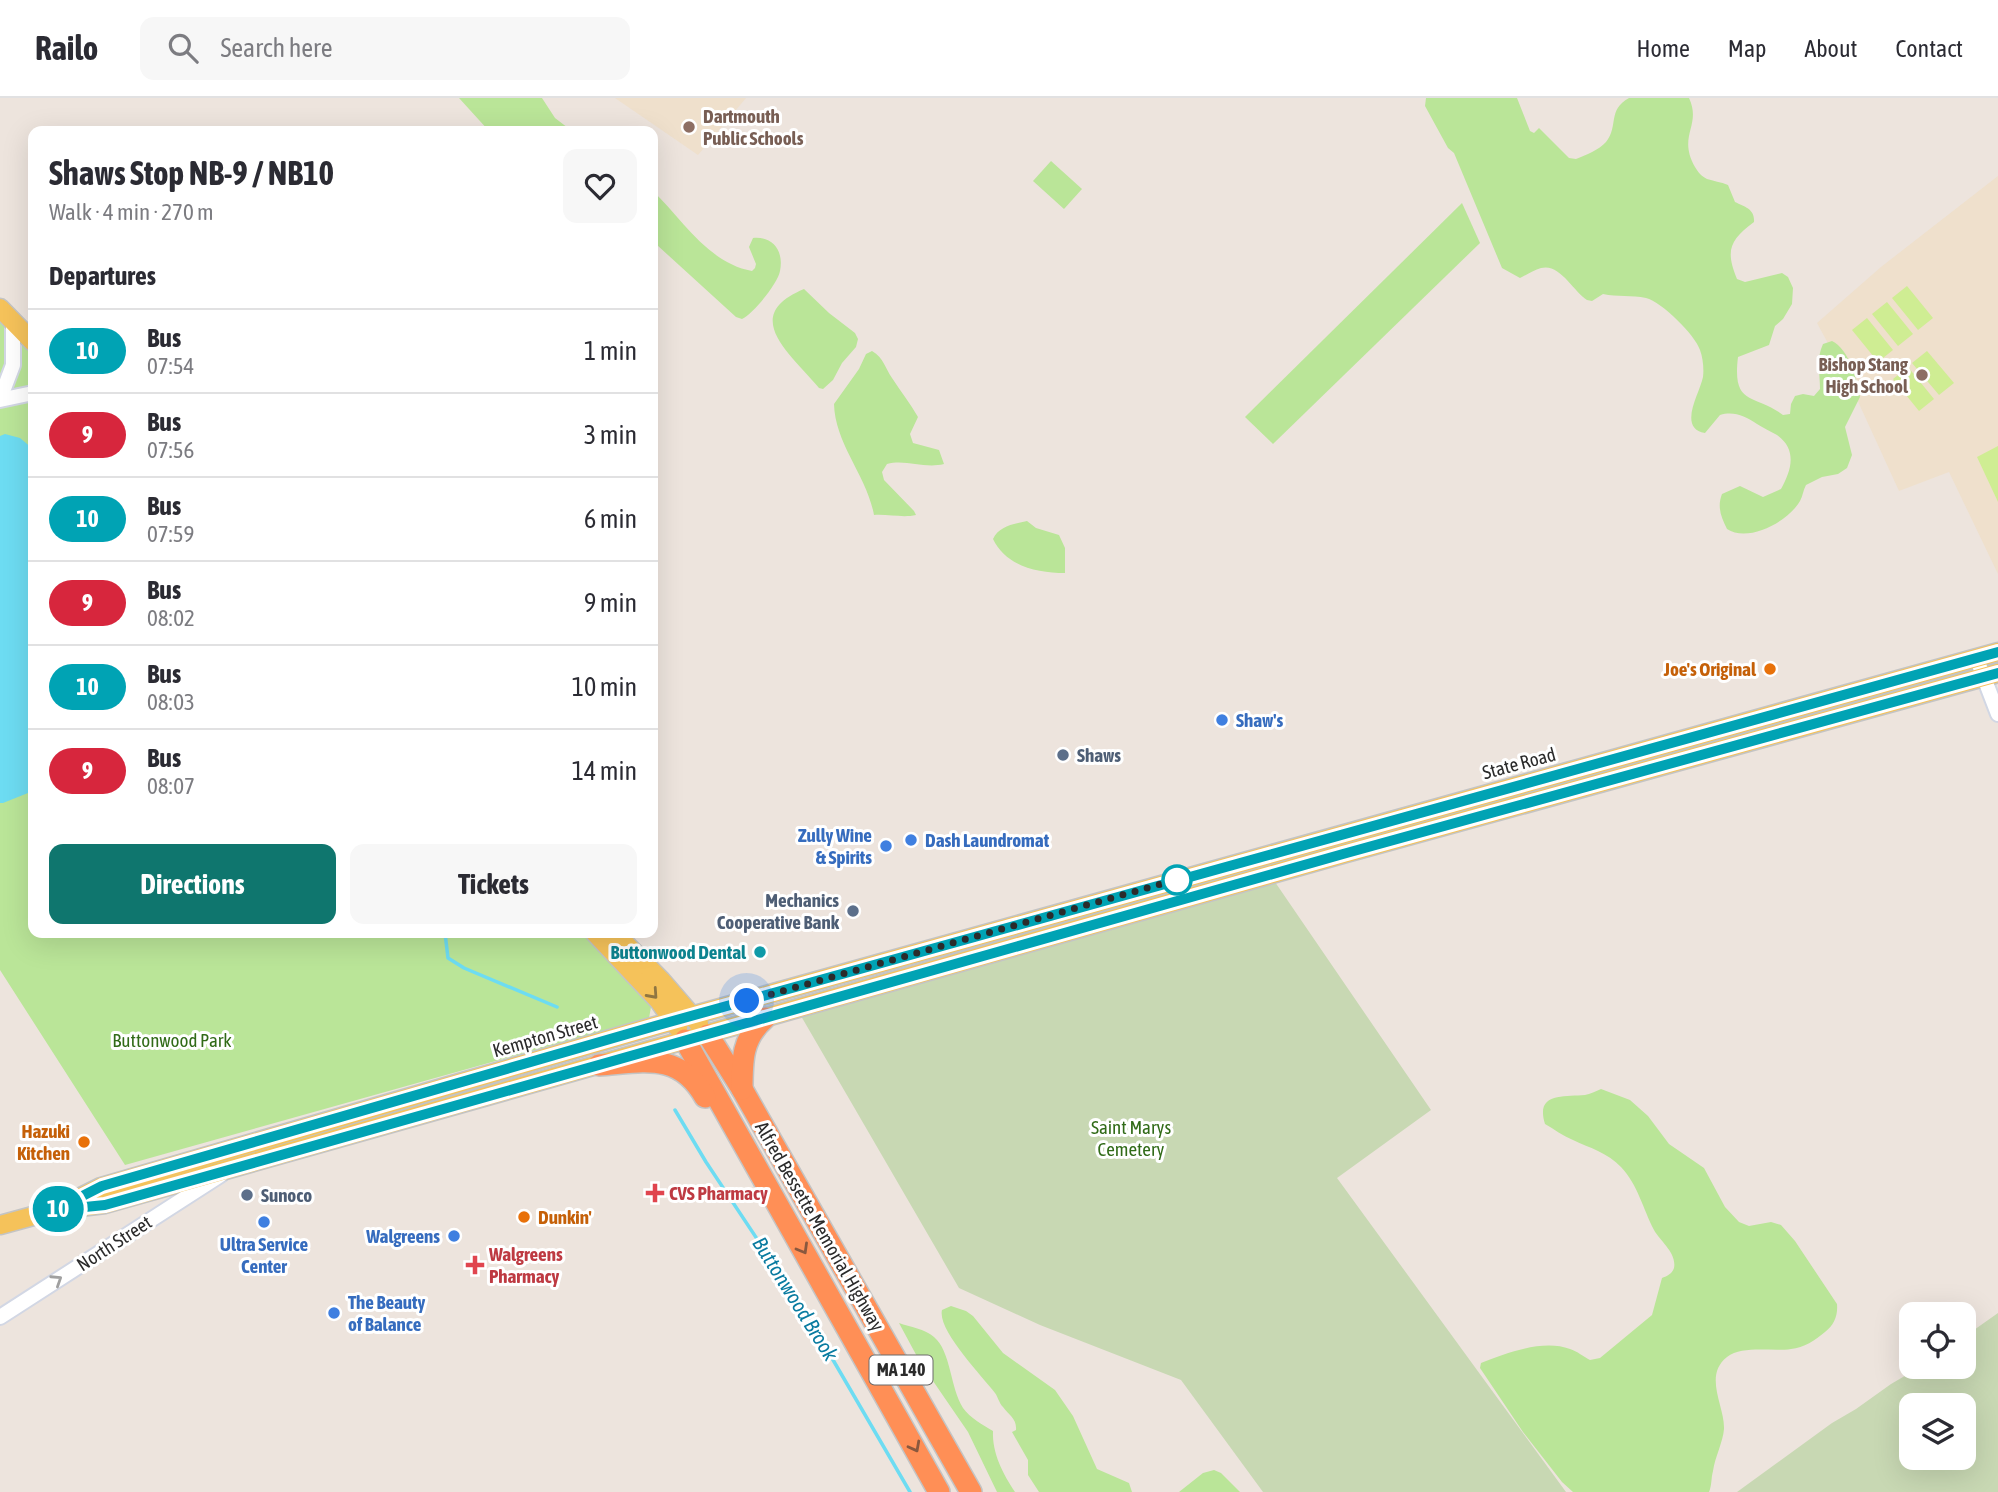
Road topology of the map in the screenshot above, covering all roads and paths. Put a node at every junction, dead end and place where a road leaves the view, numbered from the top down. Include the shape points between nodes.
1 (6, 314) edge
2 (28, 337) edge
3 (28, 394) edge
4 (0, 399) edge
5 (1998, 652) edge
6 (1976, 657) junction
7 (1990, 675) edge
8 (1998, 714) edge
9 (1052, 915) junction
10 (1058, 935) junction
11 (600, 938) edge
12 (620, 938) edge
13 (693, 1016) junction
14 (765, 1018) junction
15 (674, 1021) junction
16 (708, 1035) junction
17 (685, 1040) junction
18 (599, 1065) junction
19 (742, 1089) junction
20 (168, 1167) junction
21 (229, 1170) junction
22 (174, 1185) junction
23 (779, 1207) junction
24 (55, 1210) junction
25 (0, 1225) edge
26 (0, 1317) edge
27 (939, 1492) edge
28 (971, 1492) edge

1 - 2 main road
1 - 4 street via 13,365
3 - 4 street
5 - 6 main road, State Road
6 - 7 street
6 - 9 main road, State Road
7 - 8 street
7 - 10 main road, State Road
9 - 10 main road
9 - 13 main road, Kempton Street
10 - 14 main road, Kempton Street
11 -> 15 main road
12 - 13 main road
13 - 15 main road, Kempton Street
13 - 16 main road, MA 140
14 - 16 main road, Kempton Street
14 - 19 highway via 743,1050
15 - 17 main road, MA 140
15 - 20 main road, Kempton Street
16 - 17 main road, Kempton Street
16 - 19 highway, Alfred Bessette Memorial Highway / MA 140
17 - 18 main road, Kempton Street
17 - 23 highway, Alfred Bessette Memorial Highway / MA 140
18 - 21 main road, Kempton Street
18 - 23 highway via 664,1062 691,1077 733,1147
19 - 28 highway, Alfred Bessette Memorial Highway / MA 140
20 - 22 main road
20 - 24 main road, Kempton Street via 102,1186
21 - 22 main road, Kempton Street
26 -> 21 street, North Street
22 - 24 main road, Kempton Street via 105,1205
23 -> 27 highway, Alfred Bessette Memorial Highway / MA 140
24 - 25 main road, Kempton Street

